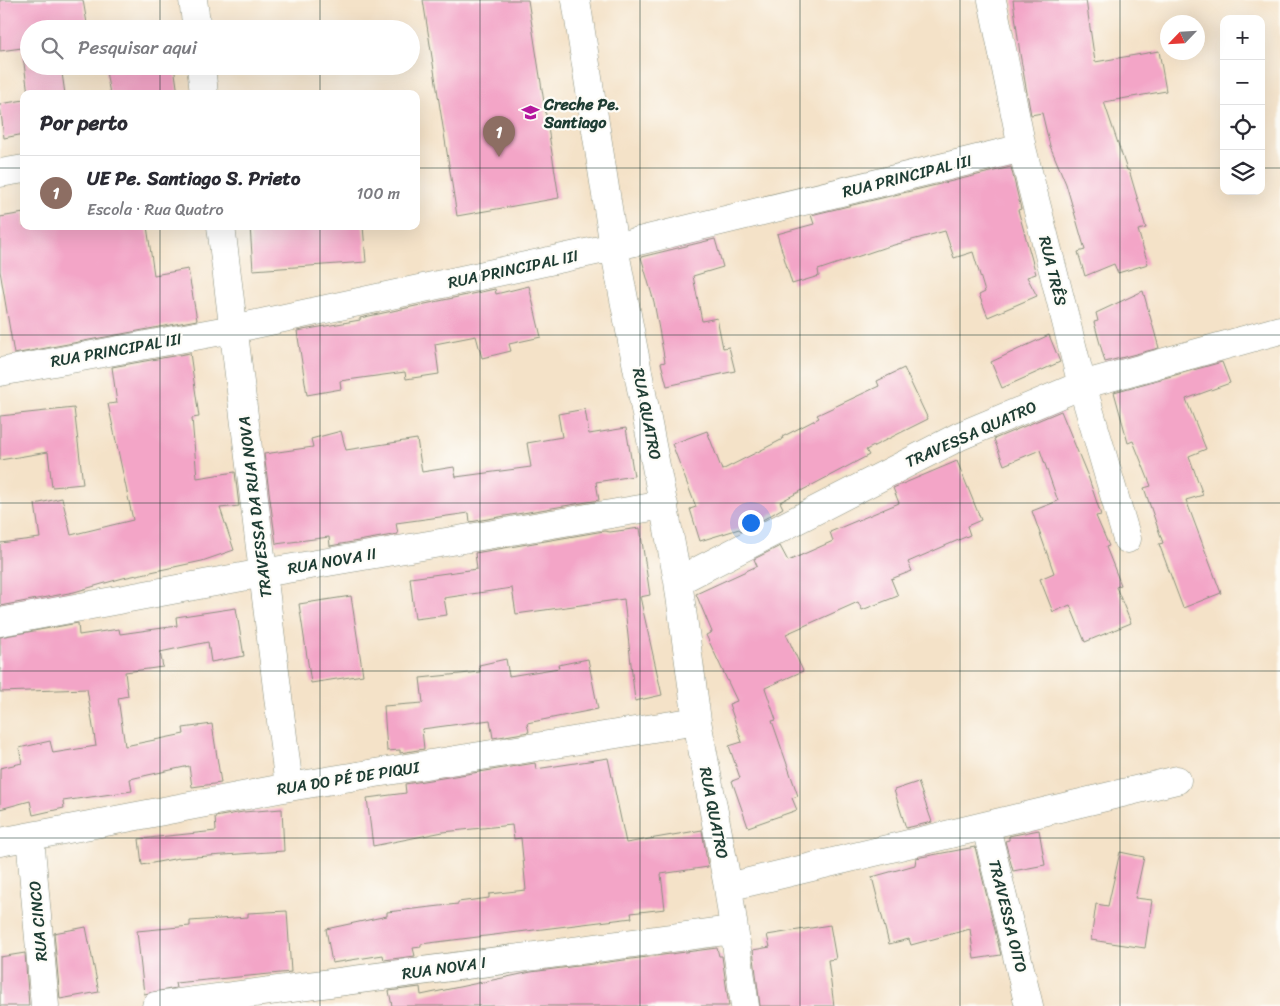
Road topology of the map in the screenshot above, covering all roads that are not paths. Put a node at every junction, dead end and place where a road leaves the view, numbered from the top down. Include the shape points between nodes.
1 (193, 0) edge
2 (576, 0) edge
3 (992, 0) edge
4 (195, 20) edge
5 (202, 75) edge
6 (204, 90) edge
7 (1022, 148) junction
8 (20, 170) edge
9 (0, 173) edge
10 (221, 230) edge
11 (614, 247) junction
12 (233, 329) junction
13 (1280, 330) edge
14 (0, 372) edge
15 (1082, 385) junction
16 (664, 506) junction
17 (1127, 539) dead end
18 (263, 573) junction
19 (678, 581) junction
20 (0, 622) edge
21 (697, 720) junction
22 (1177, 780) dead end
23 (289, 787) junction
24 (986, 827) junction
25 (30, 837) junction
26 (0, 842) edge
27 (728, 887) junction
28 (732, 930) junction
29 (45, 1006) edge
30 (156, 1006) edge
31 (745, 1006) edge
32 (1029, 1006) edge

1 - 4 street
2 - 11 street, RUA QUATRO
3 - 7 street, RUA TRÊS
5 - 6 street
7 - 11 street, RUA PRINCIPAL III
7 - 15 street, RUA TRÊS
8 - 9 street
10 - 12 street, TRAVESSA DA RUA NOVA
11 - 12 street, RUA PRINCIPAL III
11 - 16 street, RUA QUATRO
12 - 14 street, RUA PRINCIPAL III
12 - 18 street, TRAVESSA DA RUA NOVA
13 - 15 street, TRAVESSA QUATRO
15 - 17 street, RUA TRÊS
15 - 19 street, TRAVESSA QUATRO via 960,436
16 - 18 street, RUA NOVA II
16 - 19 street, RUA QUATRO
18 - 20 street, RUA NOVA II
18 - 23 street, TRAVESSA DA RUA NOVA
19 - 21 street, RUA QUATRO
21 - 23 street, RUA DO PÉ DE PIQUI
21 - 27 street, RUA QUATRO
22 - 24 street
23 - 25 street, RUA DO PÉ DE PIQUI
24 - 27 street
24 - 32 street, TRAVESSA OITO
25 - 26 street, RUA DO PÉ DE PIQUI
25 - 29 street, RUA CINCO
27 - 28 street, RUA QUATRO
28 - 30 street, RUA NOVA I
28 - 31 street, RUA QUATRO

